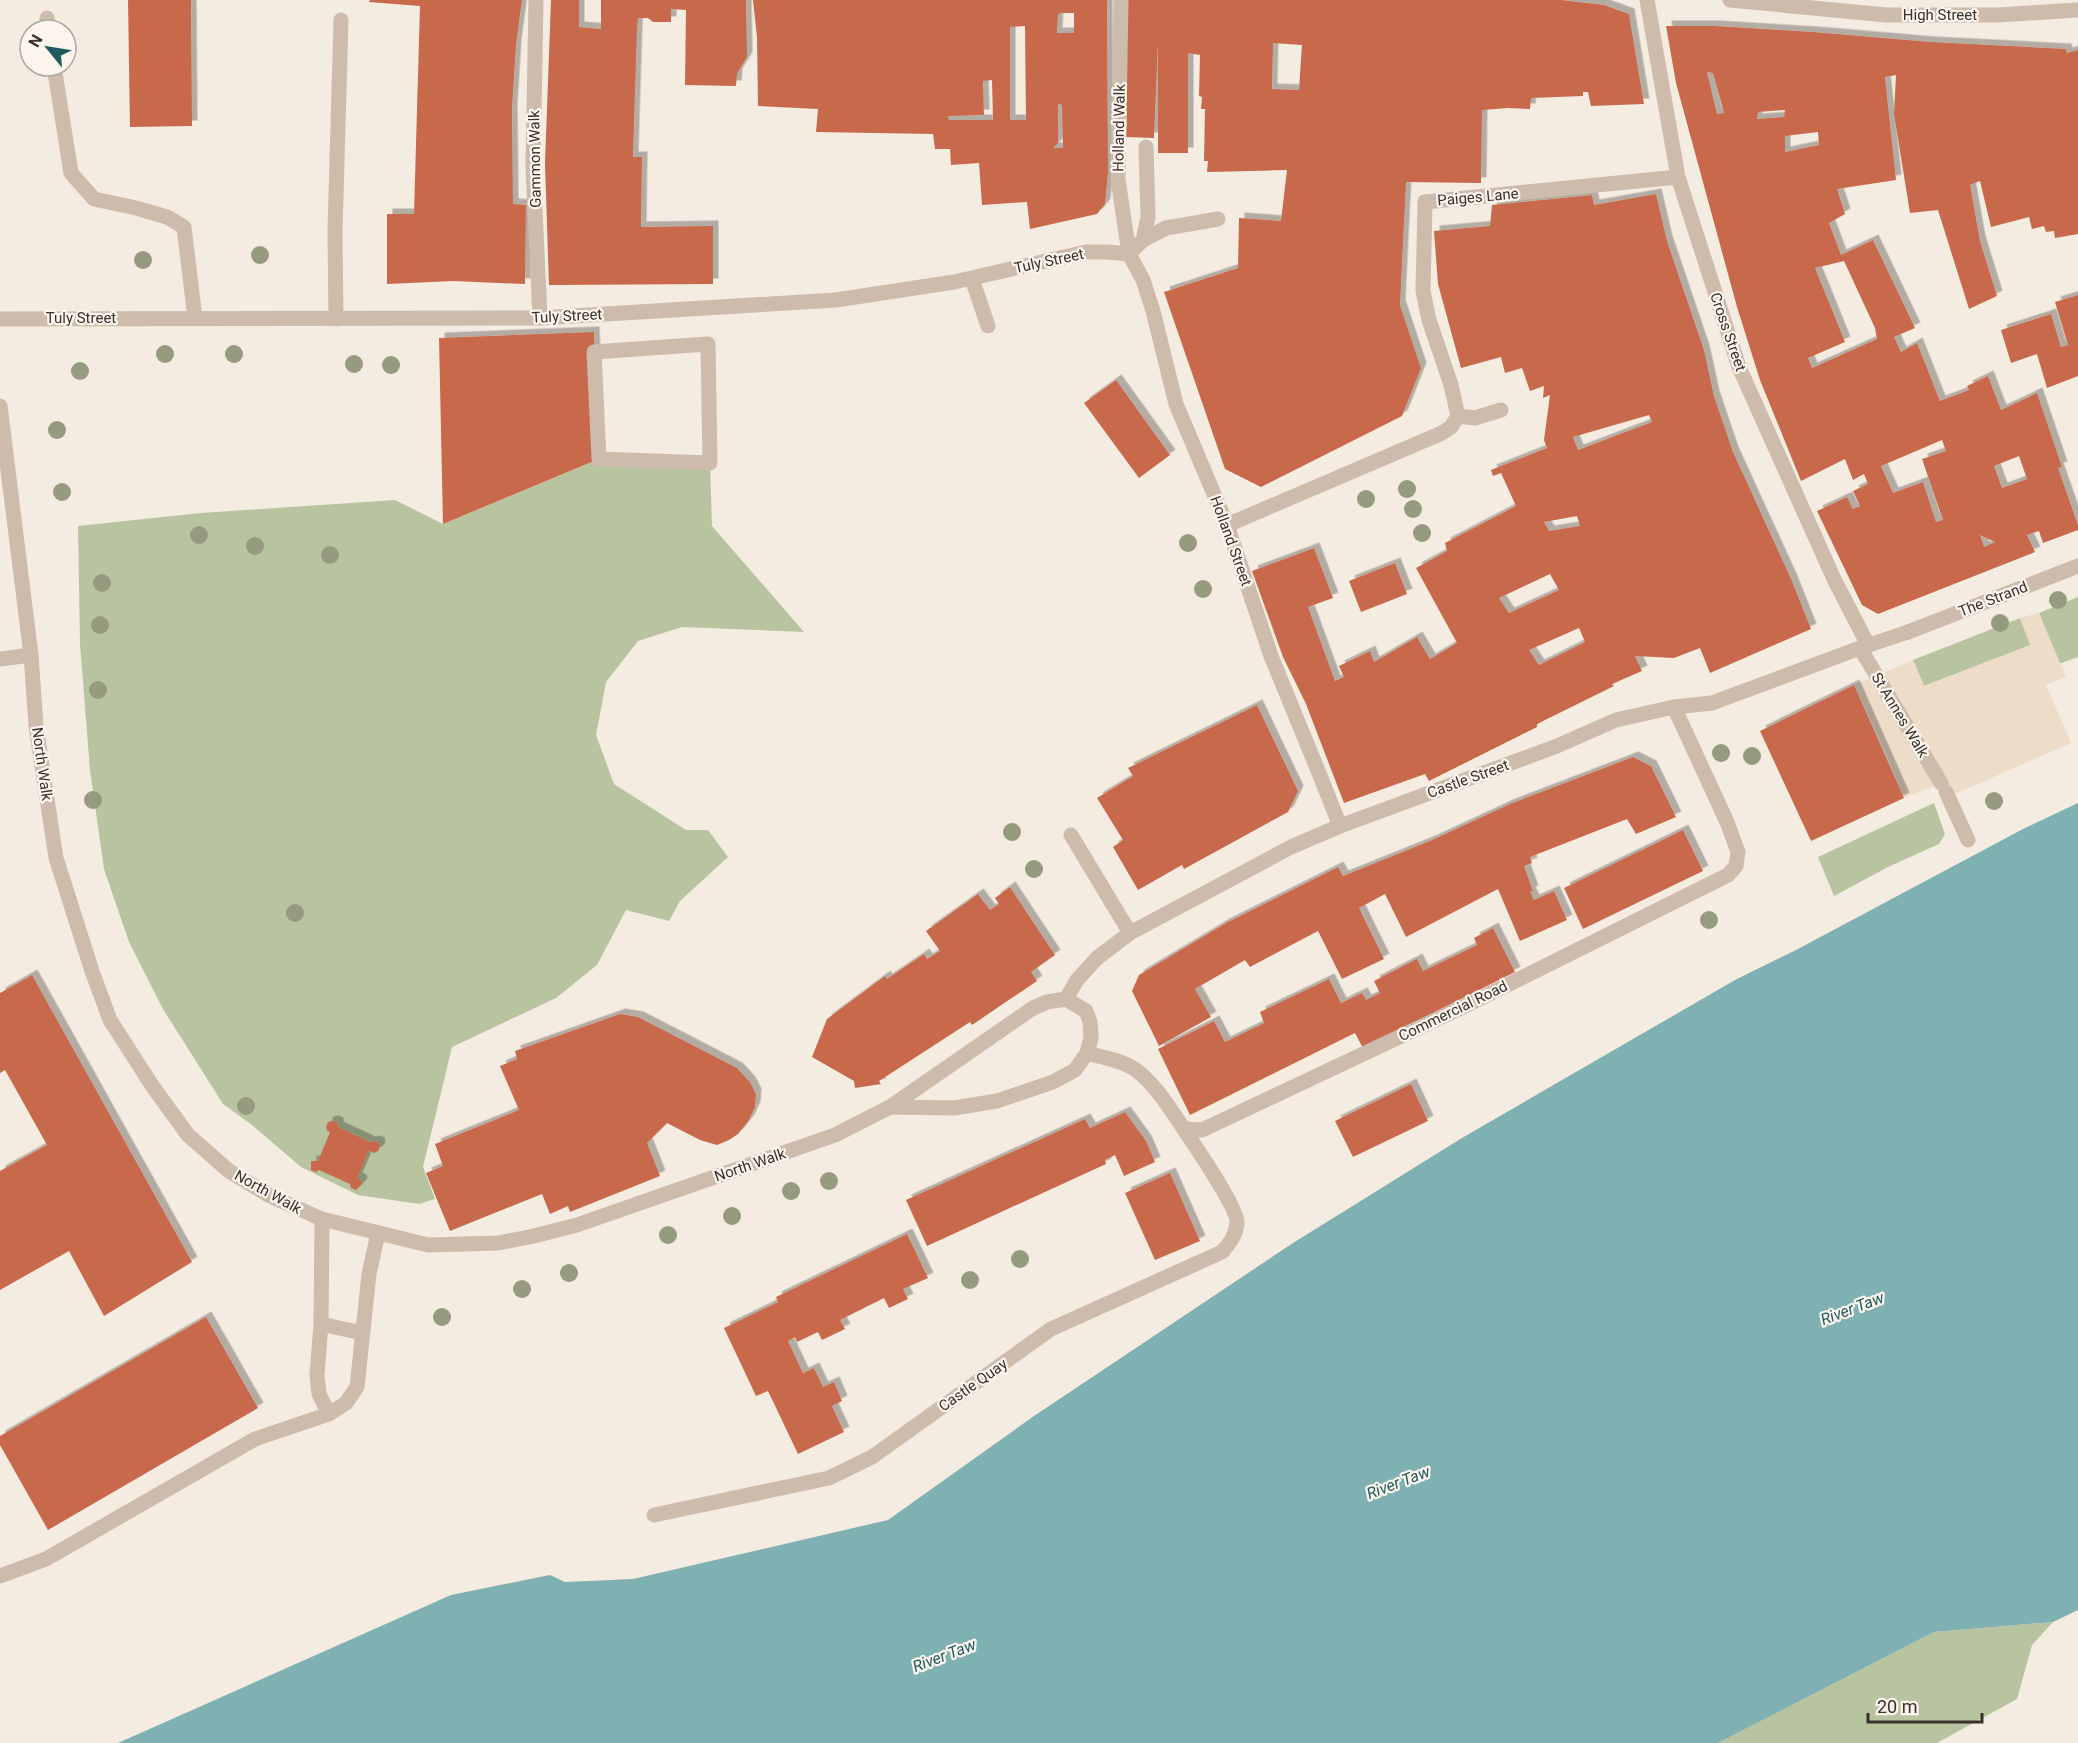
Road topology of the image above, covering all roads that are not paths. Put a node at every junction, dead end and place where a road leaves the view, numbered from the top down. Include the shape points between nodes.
1 (537, 0) edge
2 (1121, 0) edge
3 (1647, 0) edge
4 (1730, 0) edge
5 (2078, 10) edge
6 (341, 20) dead end
7 (56, 78) edge
8 (1146, 147) dead end
9 (1678, 177) junction
10 (1218, 219) dead end
11 (1143, 240) junction
12 (1129, 254) junction
13 (972, 279) junction
14 (195, 318) junction
15 (540, 318) junction
16 (0, 319) edge
17 (336, 319) junction
18 (988, 327) dead end
19 (0, 406) edge
20 (1501, 410) dead end
21 (1458, 416) junction
22 (710, 463) joint
23 (5, 473) edge
24 (1227, 525) junction
25 (2078, 566) edge
26 (1908, 632) joint
27 (1864, 646) junction
28 (31, 655) junction
29 (0, 659) edge
30 (1674, 707) junction
31 (1340, 826) junction
32 (1071, 835) dead end
33 (1968, 840) dead end
34 (1130, 933) junction
35 (1066, 999) junction
36 (1087, 1053) junction
37 (890, 1107) junction
38 (1184, 1128) junction
39 (322, 1219) junction
40 (378, 1233) junction
41 (321, 1324) junction
42 (362, 1333) junction
43 (329, 1414) junction
44 (654, 1515) dead end
45 (0, 1576) edge

1 - 15 street, Gammon Walk via 533,166
2 - 12 street, Holland Walk via 1118,180
3 - 9 street, Cross Street
4 - 5 street, High Street via 1886,15
6 - 17 street
7 - 14 street via 71,173 94,199 167,217 184,227
8 - 11 street via 1148,217
9 - 21 street, Paiges Lane via 1425,202 1423,291
9 - 27 street, Cross Street via 1739,367
10 - 11 street via 1166,228
11 - 12 street
12 - 13 street, Tuly Street via 1086,252
12 - 24 street, Holland Street via 1143,280 1176,404
13 - 15 street, Tuly Street via 836,300
13 - 18 street
14 - 16 street, Tuly Street
14 - 17 street, Tuly Street
15 - 17 street, Tuly Street
19 - 23 street, North Walk
20 - 21 street via 1475,418
21 - 24 street via 1443,434
22 - 22 street via 708,344 594,352 599,459
23 - 28 street, North Walk
24 - 31 street, Holland Street via 1271,656
25 - 26 street, The Strand
26 - 27 street, Castle Street
27 - 30 street, Castle Street via 1712,703
27 - 33 street, St Annes Walk via 1943,787
28 - 29 street
28 - 39 street, North Walk via 36,726 56,858 110,1020 188,1135 229,1171 270,1196
30 - 31 street, Castle Street via 1616,720 1557,746
30 - 38 street, Commercial Road via 1738,852 1736,866 1728,875 1467,1005 1202,1130
31 - 34 street, Castle Street via 1291,847
32 - 34 street
34 - 35 street, Castle Street via 1096,958
35 - 36 street via 1088,1015 1091,1038
35 - 37 street, North Walk via 1033,1008
36 - 37 street via 1075,1070 1053,1082 997,1101 954,1108
36 - 38 street via 1136,1070
37 - 40 street, North Walk via 835,1135 577,1225 534,1236 498,1243 428,1245
38 - 44 street, Castle Quay via 1225,1192 1238,1221 1232,1241 1222,1252 1051,1329 872,1457 829,1478
39 - 40 street, North Walk
39 - 41 street
40 - 42 street
41 - 42 street
41 - 43 street via 317,1375 319,1394
42 - 43 street via 357,1387 346,1403
43 - 45 street via 255,1438 46,1559

